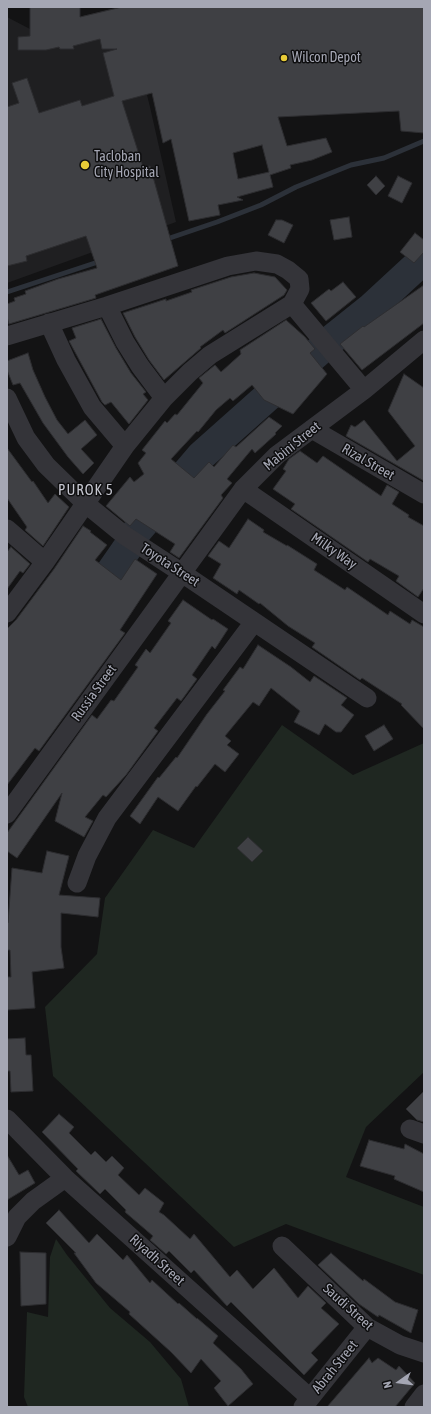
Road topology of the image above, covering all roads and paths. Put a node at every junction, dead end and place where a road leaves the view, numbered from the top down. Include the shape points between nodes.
1 (292, 304) junction
2 (107, 306) junction
3 (49, 323) junction
4 (7, 336) edge
5 (424, 340) edge
6 (364, 390) junction
7 (7, 398) edge
8 (164, 398) junction
9 (312, 429) junction
10 (125, 446) junction
11 (243, 489) junction
12 (423, 491) edge
13 (86, 504) junction
14 (7, 529) edge
15 (45, 562) junction
16 (182, 573) junction
17 (7, 613) edge
18 (424, 614) edge
19 (254, 622) junction
20 (367, 698) dead end
21 (7, 814) edge
22 (76, 884) dead end
23 (7, 1120) edge
24 (65, 1178) junction
25 (7, 1237) edge
26 (282, 1246) dead end
27 (367, 1327) junction
28 (424, 1353) edge
29 (424, 1394) edge
30 (306, 1402) edge
31 (414, 1407) edge

1 - 2 street via 300,289 299,279 276,264 256,261 228,266
1 - 6 street
1 - 8 street via 210,356
2 - 3 street
2 - 8 street via 125,342
3 - 4 street
3 - 10 street via 92,407
5 - 6 street, Mabini Street
6 - 9 street, Mabini Street
7 - 13 street, Toyota Street via 26,438 46,465
8 - 10 street
9 - 11 street, Mabini Street via 277,455
9 - 12 street, Rizal Street
10 - 13 street
11 - 16 street, Mabini Street
11 - 18 street, Milky Way
13 - 15 street
13 - 16 street, Toyota Street via 124,535
14 - 15 street
15 - 17 street
16 - 19 street, Toyota Street
16 - 21 street, Russia Street
19 - 20 street, Toyota Street
19 - 22 street via 107,818
23 - 24 street, Riyadh Street
24 - 25 street via 33,1201 17,1217
24 - 30 street, Riyadh Street
26 - 27 street, Saudi Street
27 - 28 street, Saudi Street via 400,1345
27 - 30 street, Abrah Street
29 - 31 street

